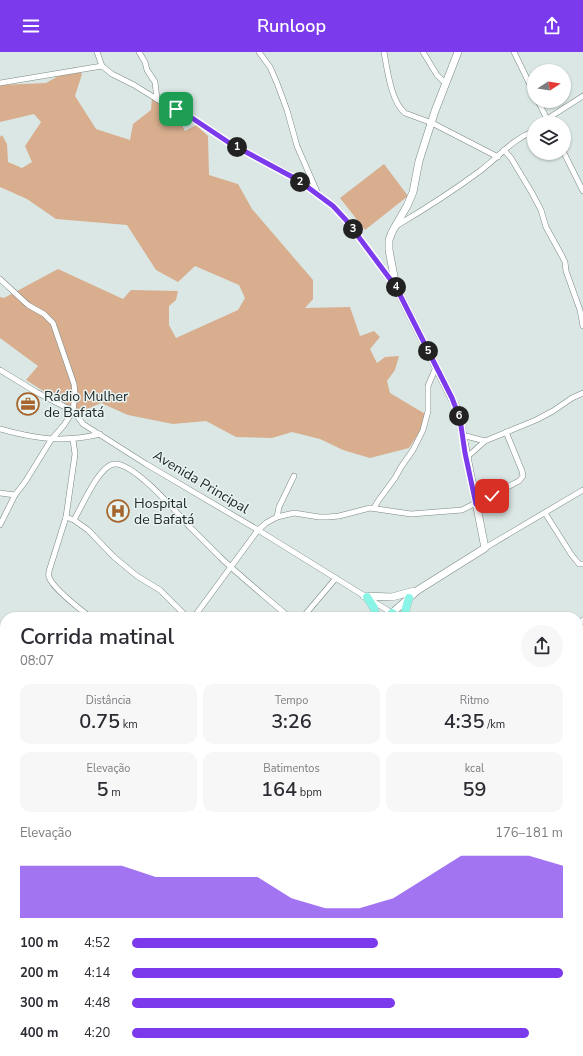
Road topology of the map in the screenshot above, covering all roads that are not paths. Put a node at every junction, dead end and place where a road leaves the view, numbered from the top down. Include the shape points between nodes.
1 (97, 52) edge
2 (139, 52) edge
3 (259, 52) edge
4 (384, 52) edge
5 (423, 52) edge
6 (458, 52) edge
7 (514, 52) edge
8 (102, 66) junction
9 (527, 78) edge
10 (0, 83) edge
11 (444, 83) junction
12 (583, 96) edge
13 (157, 99) junction
14 (555, 116) edge
15 (432, 123) junction
16 (527, 134) edge
17 (504, 150) junction
18 (498, 157) junction
19 (568, 160) edge
20 (583, 191) edge
21 (318, 194) junction
22 (395, 227) junction
23 (0, 280) edge
24 (396, 287) junction
25 (583, 326) edge
26 (436, 367) junction
27 (0, 370) edge
28 (583, 393) edge
29 (73, 411) junction
30 (0, 430) edge
31 (506, 432) junction
32 (100, 434) junction
33 (462, 435) junction
34 (51, 440) junction
35 (73, 440) junction
36 (485, 441) junction
37 (466, 458) junction
38 (294, 476) dead end
39 (583, 490) edge
40 (0, 493) edge
41 (15, 495) junction
42 (476, 504) junction
43 (374, 508) junction
44 (545, 513) junction
45 (66, 517) junction
46 (277, 517) junction
47 (74, 520) junction
48 (0, 526) edge
49 (258, 530) junction
50 (485, 548) junction
51 (583, 564) edge
52 (231, 566) junction
53 (336, 578) junction
54 (418, 590) junction
55 (365, 597) junction
56 (408, 598) junction
57 (84, 612) edge
58 (182, 612) edge
59 (198, 612) edge
60 (283, 612) edge
61 (307, 612) edge
62 (375, 612) edge
63 (387, 612) edge
64 (396, 612) edge
65 (406, 612) edge

1 - 8 street
2 - 13 street via 154,82
3 - 21 street via 277,83 297,146
4 - 15 street via 401,110
5 - 11 street
6 - 11 street
7 - 9 street
8 - 10 street
8 - 13 street
11 - 15 street
12 - 14 street
13 - 21 street
15 - 18 street
15 - 22 street via 410,199
16 - 17 street
17 - 18 street
17 - 25 street via 532,193 546,227 565,262
18 - 22 street via 434,203
19 - 20 street
21 - 24 street via 346,220
22 - 24 street via 388,250
23 - 29 street via 53,323 74,384
24 - 26 street
26 - 33 street via 458,411
26 - 43 street via 428,386 428,411 423,430 413,450
27 - 29 street, Avenida Principal
28 - 31 street via 536,420
29 - 32 street, Avenida Principal via 84,424
29 - 34 street
30 - 34 street
31 - 36 street
31 - 42 street via 523,476 519,481
32 - 35 street
32 - 49 street, Avenida Principal
33 - 36 street
33 - 37 street
34 - 35 street
34 - 41 street
35 - 45 street via 75,454
36 - 37 street
37 - 42 street
38 - 46 street
39 - 44 street
40 - 41 street
41 - 48 street
42 - 43 street via 462,510 424,514 398,513
42 - 50 street
43 - 46 street via 333,517 294,513
44 - 50 street
44 - 51 street via 571,554 579,564
45 - 47 street
45 - 57 street via 49,576 52,583
46 - 49 street
47 - 52 street via 100,474 113,464 118,464 158,492
47 - 58 street via 137,576 160,590
49 - 52 street
49 - 53 street, Avenida Principal
50 - 54 street
52 - 59 street
52 - 60 street
53 - 55 street, Avenida Principal
53 - 61 street
54 - 55 street via 392,597
54 - 56 street
55 - 62 main road
55 - 63 street, Avenida Principal
56 - 64 street
56 - 65 main road

